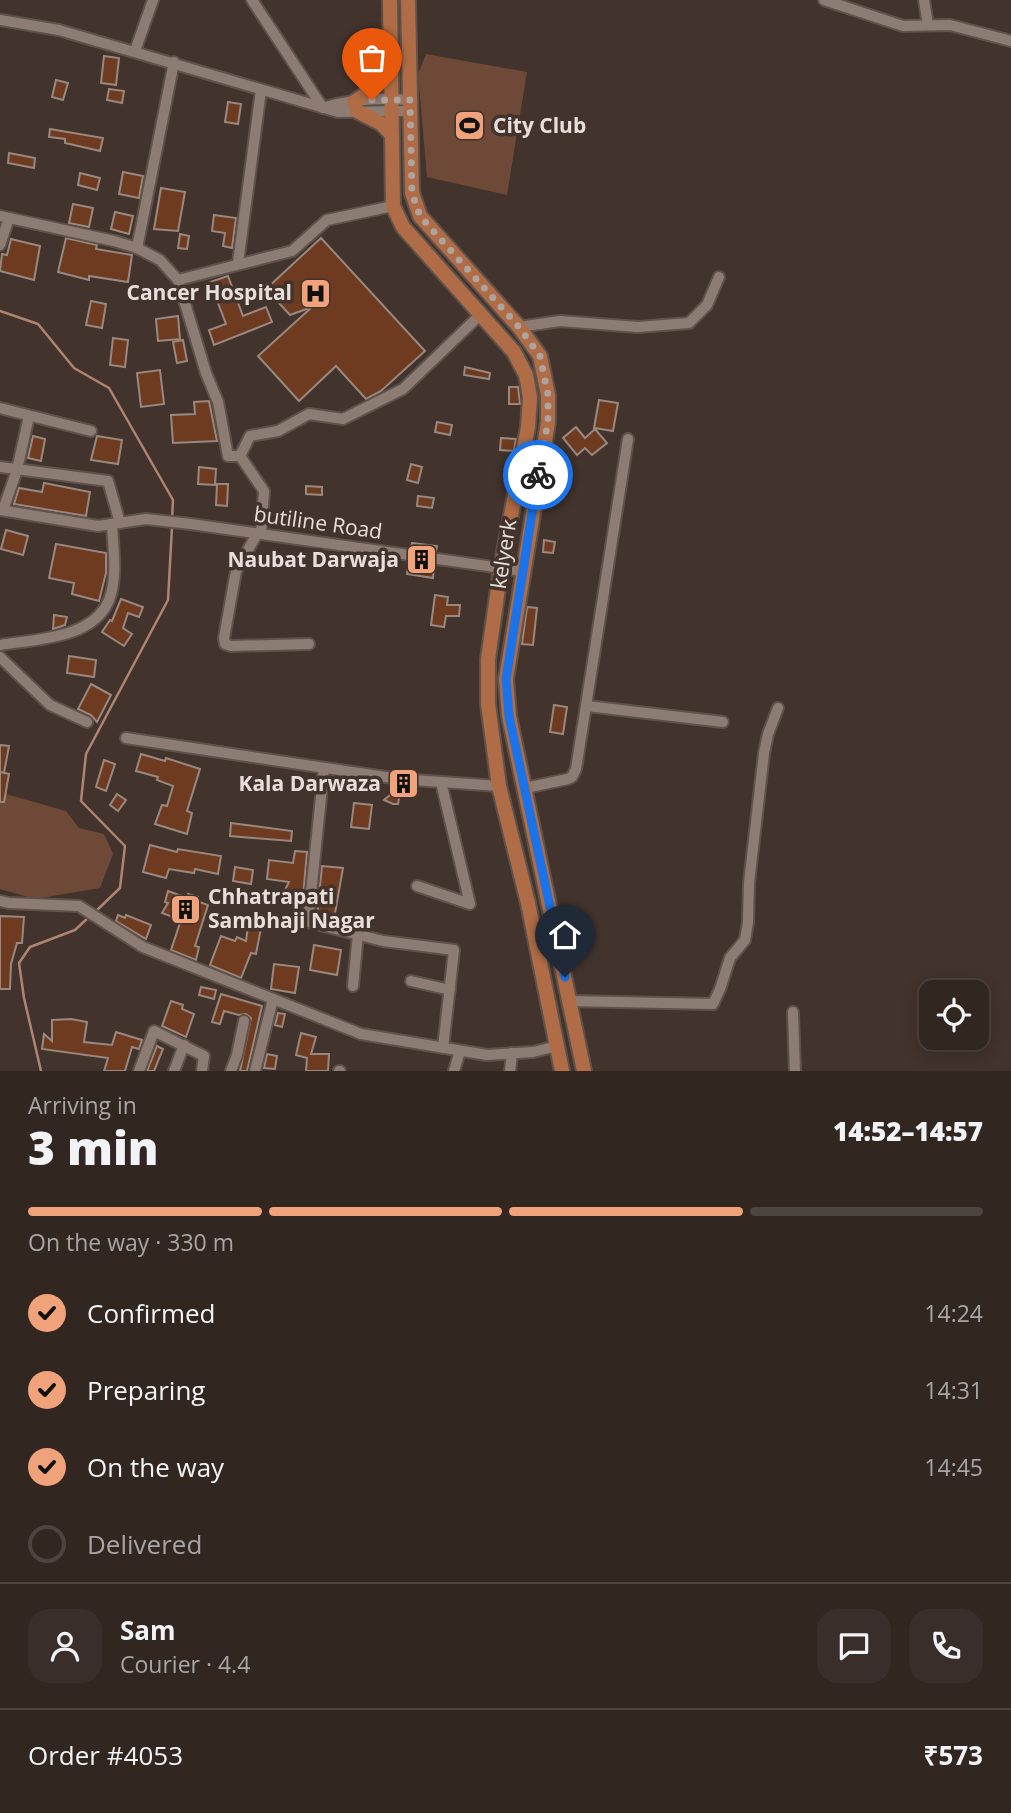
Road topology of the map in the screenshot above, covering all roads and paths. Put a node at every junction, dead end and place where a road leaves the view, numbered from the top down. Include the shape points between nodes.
1 (153, 0) edge
2 (252, 0) edge
3 (390, 0) edge
4 (408, 0) edge
5 (824, 0) edge
6 (924, 0) edge
7 (0, 20) edge
8 (928, 25) junction
9 (1011, 41) edge
10 (135, 51) junction
11 (391, 59) junction
12 (174, 62) junction
13 (261, 90) junction
14 (391, 104) junction
15 (410, 105) junction
16 (355, 106) junction
17 (323, 108) junction
18 (392, 135) junction
19 (393, 206) junction
20 (5, 217) edge
21 (0, 245) edge
22 (137, 248) junction
23 (238, 263) junction
24 (719, 277) dead end
25 (178, 280) junction
26 (481, 315) junction
27 (519, 327) junction
28 (0, 408) edge
29 (29, 416) junction
30 (91, 431) dead end
31 (628, 439) dead end
32 (240, 456) junction
33 (0, 467) edge
34 (17, 470) junction
35 (2, 510) edge
36 (116, 524) junction
37 (259, 534) junction
38 (501, 568) junction
39 (522, 570) junction
40 (309, 644) dead end
41 (0, 645) edge
42 (0, 657) edge
43 (587, 706) junction
44 (778, 708) dead end
45 (88, 722) dead end
46 (723, 722) dead end
47 (126, 738) dead end
48 (324, 768) junction
49 (441, 782) junction
50 (499, 786) junction
51 (525, 788) junction
52 (417, 886) dead end
53 (0, 901) edge
54 (358, 934) junction
55 (411, 981) dead end
56 (353, 986) dead end
57 (450, 990) junction
58 (273, 999) junction
59 (570, 1001) junction
60 (793, 1012) dead end
61 (244, 1021) dead end
62 (184, 1045) junction
63 (557, 1046) junction
64 (443, 1048) junction
65 (460, 1051) junction
66 (512, 1054) junction
67 (139, 1071) edge
68 (174, 1071) edge
69 (202, 1071) edge
70 (231, 1071) edge
71 (255, 1071) edge
72 (454, 1071) edge
73 (510, 1071) edge
74 (562, 1071) edge
75 (583, 1071) edge
76 (795, 1071) edge

1 - 10 street
2 - 17 street
3 - 11 main road
4 - 15 main road, kelyerk
5 - 8 street via 903,26
6 - 8 street
7 - 10 street
8 - 9 street via 950,25
10 - 12 street
11 - 14 main road
11 - 16 main road via 377,84
12 - 13 street
12 - 22 street
13 - 17 street
13 - 23 street
14 - 15 street
14 - 16 street
14 - 18 main road
15 - 27 main road, kelyerk via 412,193 420,216
16 - 17 street via 338,112
16 - 18 main road
18 - 19 main road
19 - 23 street via 327,220 292,251
19 - 26 main road via 403,227
20 - 21 street
20 - 22 street
22 - 25 street via 160,260
23 - 25 street
24 - 27 street via 707,306 689,323 638,327 560,321
25 - 32 street via 218,402 228,456
26 - 32 street via 403,389 343,419 309,414 278,431 250,436
26 - 38 main road via 514,352 526,375 530,397
27 - 39 main road, kelyerk via 540,356 548,395 548,422
28 - 29 street
29 - 30 street
29 - 34 street
31 - 43 street
32 - 37 street via 264,491
33 - 34 street
34 - 35 street
34 - 36 street via 108,481
35 - 36 street, butiline Road via 98,527
36 - 37 street, butiline Road via 146,519
36 - 41 street via 114,575 109,599 98,617 68,634
37 - 38 street, butiline Road
37 - 40 street via 236,572 225,644
38 - 39 street, butiline Road
38 - 50 main road via 488,670
39 - 51 main road, kelyerk via 506,679
42 - 45 street via 50,705
43 - 46 street
43 - 51 street via 574,774
44 - 59 street via 764,753 745,940 730,958 713,1004
47 - 48 street
48 - 49 street
48 - 54 street via 308,922
49 - 50 street
49 - 52 street via 470,904
50 - 63 main road
51 - 59 main road, kelyerk
53 - 58 street via 79,906 143,947
54 - 56 street
54 - 57 street via 454,950
55 - 57 street
57 - 64 street
58 - 64 street via 361,1034
58 - 71 street
59 - 75 main road, kelyerk
60 - 76 street
61 - 70 street
62 - 67 street via 154,1031
62 - 68 street
62 - 69 street via 204,1056
63 - 66 street
63 - 74 main road
64 - 65 street
65 - 66 street
65 - 72 street
66 - 73 street

